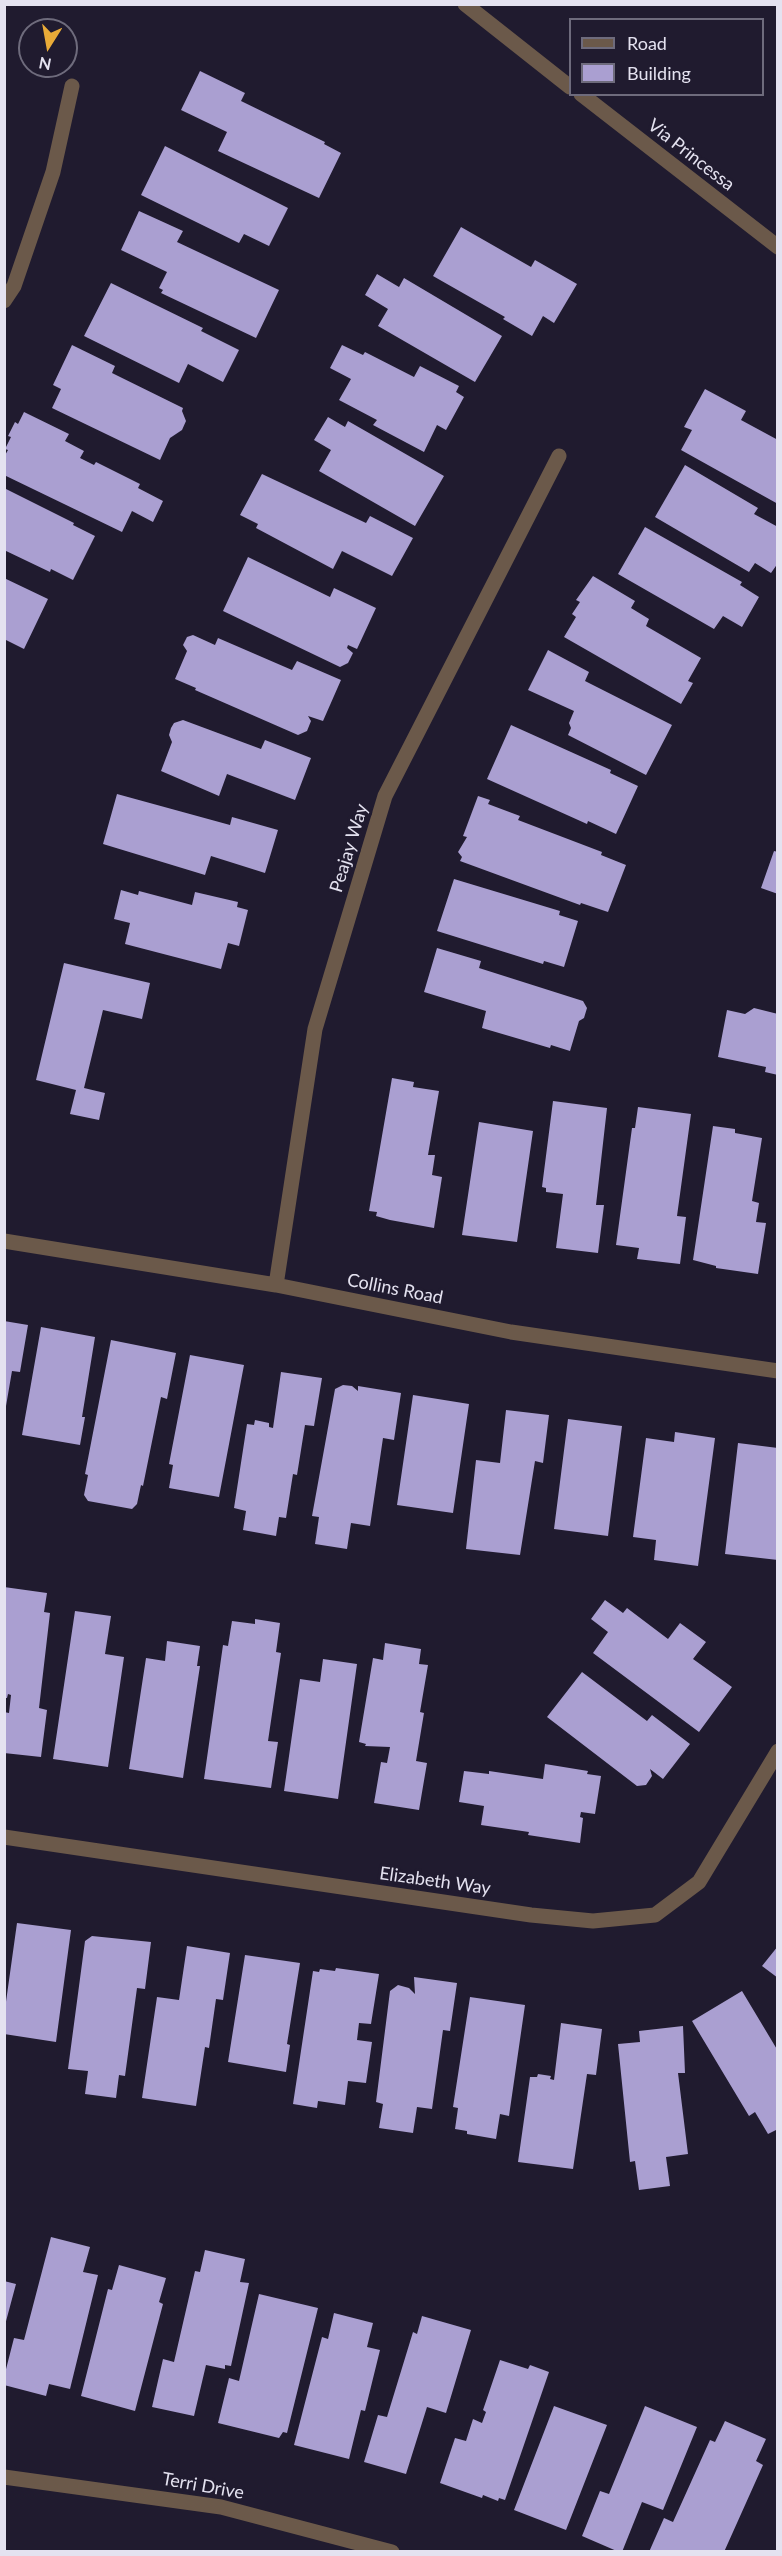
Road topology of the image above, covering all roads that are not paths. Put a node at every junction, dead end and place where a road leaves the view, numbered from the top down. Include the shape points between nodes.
1 (465, 4) edge
2 (72, 86) dead end
3 (569, 86) edge
4 (583, 96) edge
5 (777, 247) edge
6 (4, 301) edge
7 (559, 456) dead end
8 (4, 1241) edge
9 (276, 1285) junction
10 (777, 1371) edge
11 (777, 1751) edge
12 (4, 1837) edge
13 (4, 2477) edge
14 (392, 2552) edge

1 - 3 street
2 - 6 street via 53,172 14,286
4 - 5 street, Via Princessa
7 - 9 street, Peajay Way via 385,796 315,1029
8 - 9 street, Collins Road
9 - 10 street, Collins Road via 511,1332
11 - 12 street, Elizabeth Way via 699,1882 655,1915 593,1921 531,1915
13 - 14 street, Terri Drive via 221,2507

